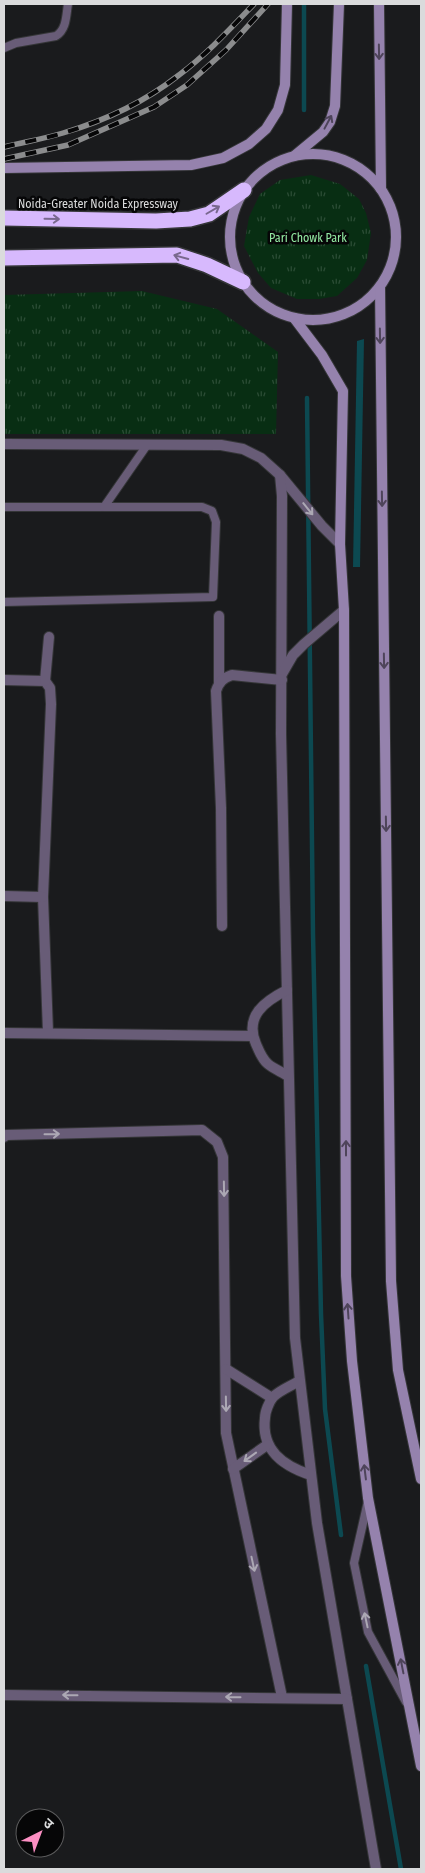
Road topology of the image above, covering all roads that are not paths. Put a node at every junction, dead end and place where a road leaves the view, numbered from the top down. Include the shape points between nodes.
1 (68, 4) edge
2 (287, 4) edge
3 (339, 4) edge
4 (379, 4) edge
5 (4, 48) edge
6 (294, 156) junction
7 (4, 168) edge
8 (381, 189) junction
9 (244, 190) junction
10 (4, 218) edge
11 (4, 258) edge
12 (243, 282) junction
13 (380, 287) junction
14 (294, 318) junction
15 (4, 444) edge
16 (147, 445) junction
17 (280, 475) junction
18 (104, 507) junction
19 (4, 508) edge
20 (340, 544) junction
21 (4, 602) edge
22 (344, 610) junction
23 (220, 616) dead end
24 (49, 637) dead end
25 (282, 677) junction
26 (4, 680) edge
27 (44, 680) junction
28 (219, 683) junction
29 (4, 896) edge
30 (44, 897) junction
31 (222, 926) dead end
32 (287, 990) junction
33 (48, 1032) junction
34 (4, 1033) edge
35 (253, 1036) junction
36 (288, 1076) junction
37 (4, 1136) edge
38 (226, 1369) junction
39 (300, 1381) junction
40 (272, 1398) junction
41 (267, 1444) junction
42 (233, 1469) junction
43 (311, 1475) junction
44 (421, 1479) edge
45 (368, 1498) junction
46 (4, 1695) edge
47 (282, 1697) junction
48 (347, 1699) junction
49 (411, 1710) junction
50 (421, 1766) edge
51 (376, 1869) edge

1 - 5 lane via 64,28 56,36 16,42
2 - 7 main road via 286,85 278,110 266,129 249,144 223,158 191,165
6 -> 3 main road via 323,132 335,106
4 -> 8 main road
6 - 8 main road via 318,154 342,159 364,171
6 - 9 main road via 275,163
8 - 13 main road via 392,212 396,238 392,264
10 -> 9 highway, Noida-Greater Noida Expressway via 190,219 209,214
9 - 12 main road via 233,212 230,236 233,260
12 -> 11 highway via 177,255
12 - 14 main road via 256,298 274,311
13 - 14 main road via 363,304 342,316 318,320
13 -> 44 main road via 391,1281 398,1370
14 - 20 main road via 322,355 343,391
15 - 16 street
16 - 17 street via 221,445 243,449 261,458
16 - 18 lane
17 -> 20 street
17 - 25 street
18 - 19 lane
18 - 21 lane via 202,507 212,511 216,522 213,597
20 - 22 main road
22 - 25 street via 293,655
45 -> 22 main road via 346,1276
23 - 28 street
24 - 27 street
25 - 28 street via 232,675
25 - 32 street via 280,734
26 - 27 street
27 - 30 street via 50,688 51,704
28 - 31 street via 216,691
29 - 30 street
30 - 33 street
32 - 35 street via 269,999 254,1017
32 - 36 street
33 - 34 street
33 - 35 street
35 - 36 street via 261,1056
36 - 39 street via 295,1338
37 -> 38 street via 202,1130 217,1142 223,1157
38 - 40 street
38 -> 42 street via 226,1433
39 - 40 street
39 - 43 street
40 - 41 street via 263,1430
41 -> 42 street
41 - 43 street via 280,1460
42 -> 47 street
43 - 48 street
49 -> 45 main road
49 -> 45 lane via 368,1632 354,1563
47 -> 46 street
47 - 48 street
48 - 51 street
49 - 50 main road

